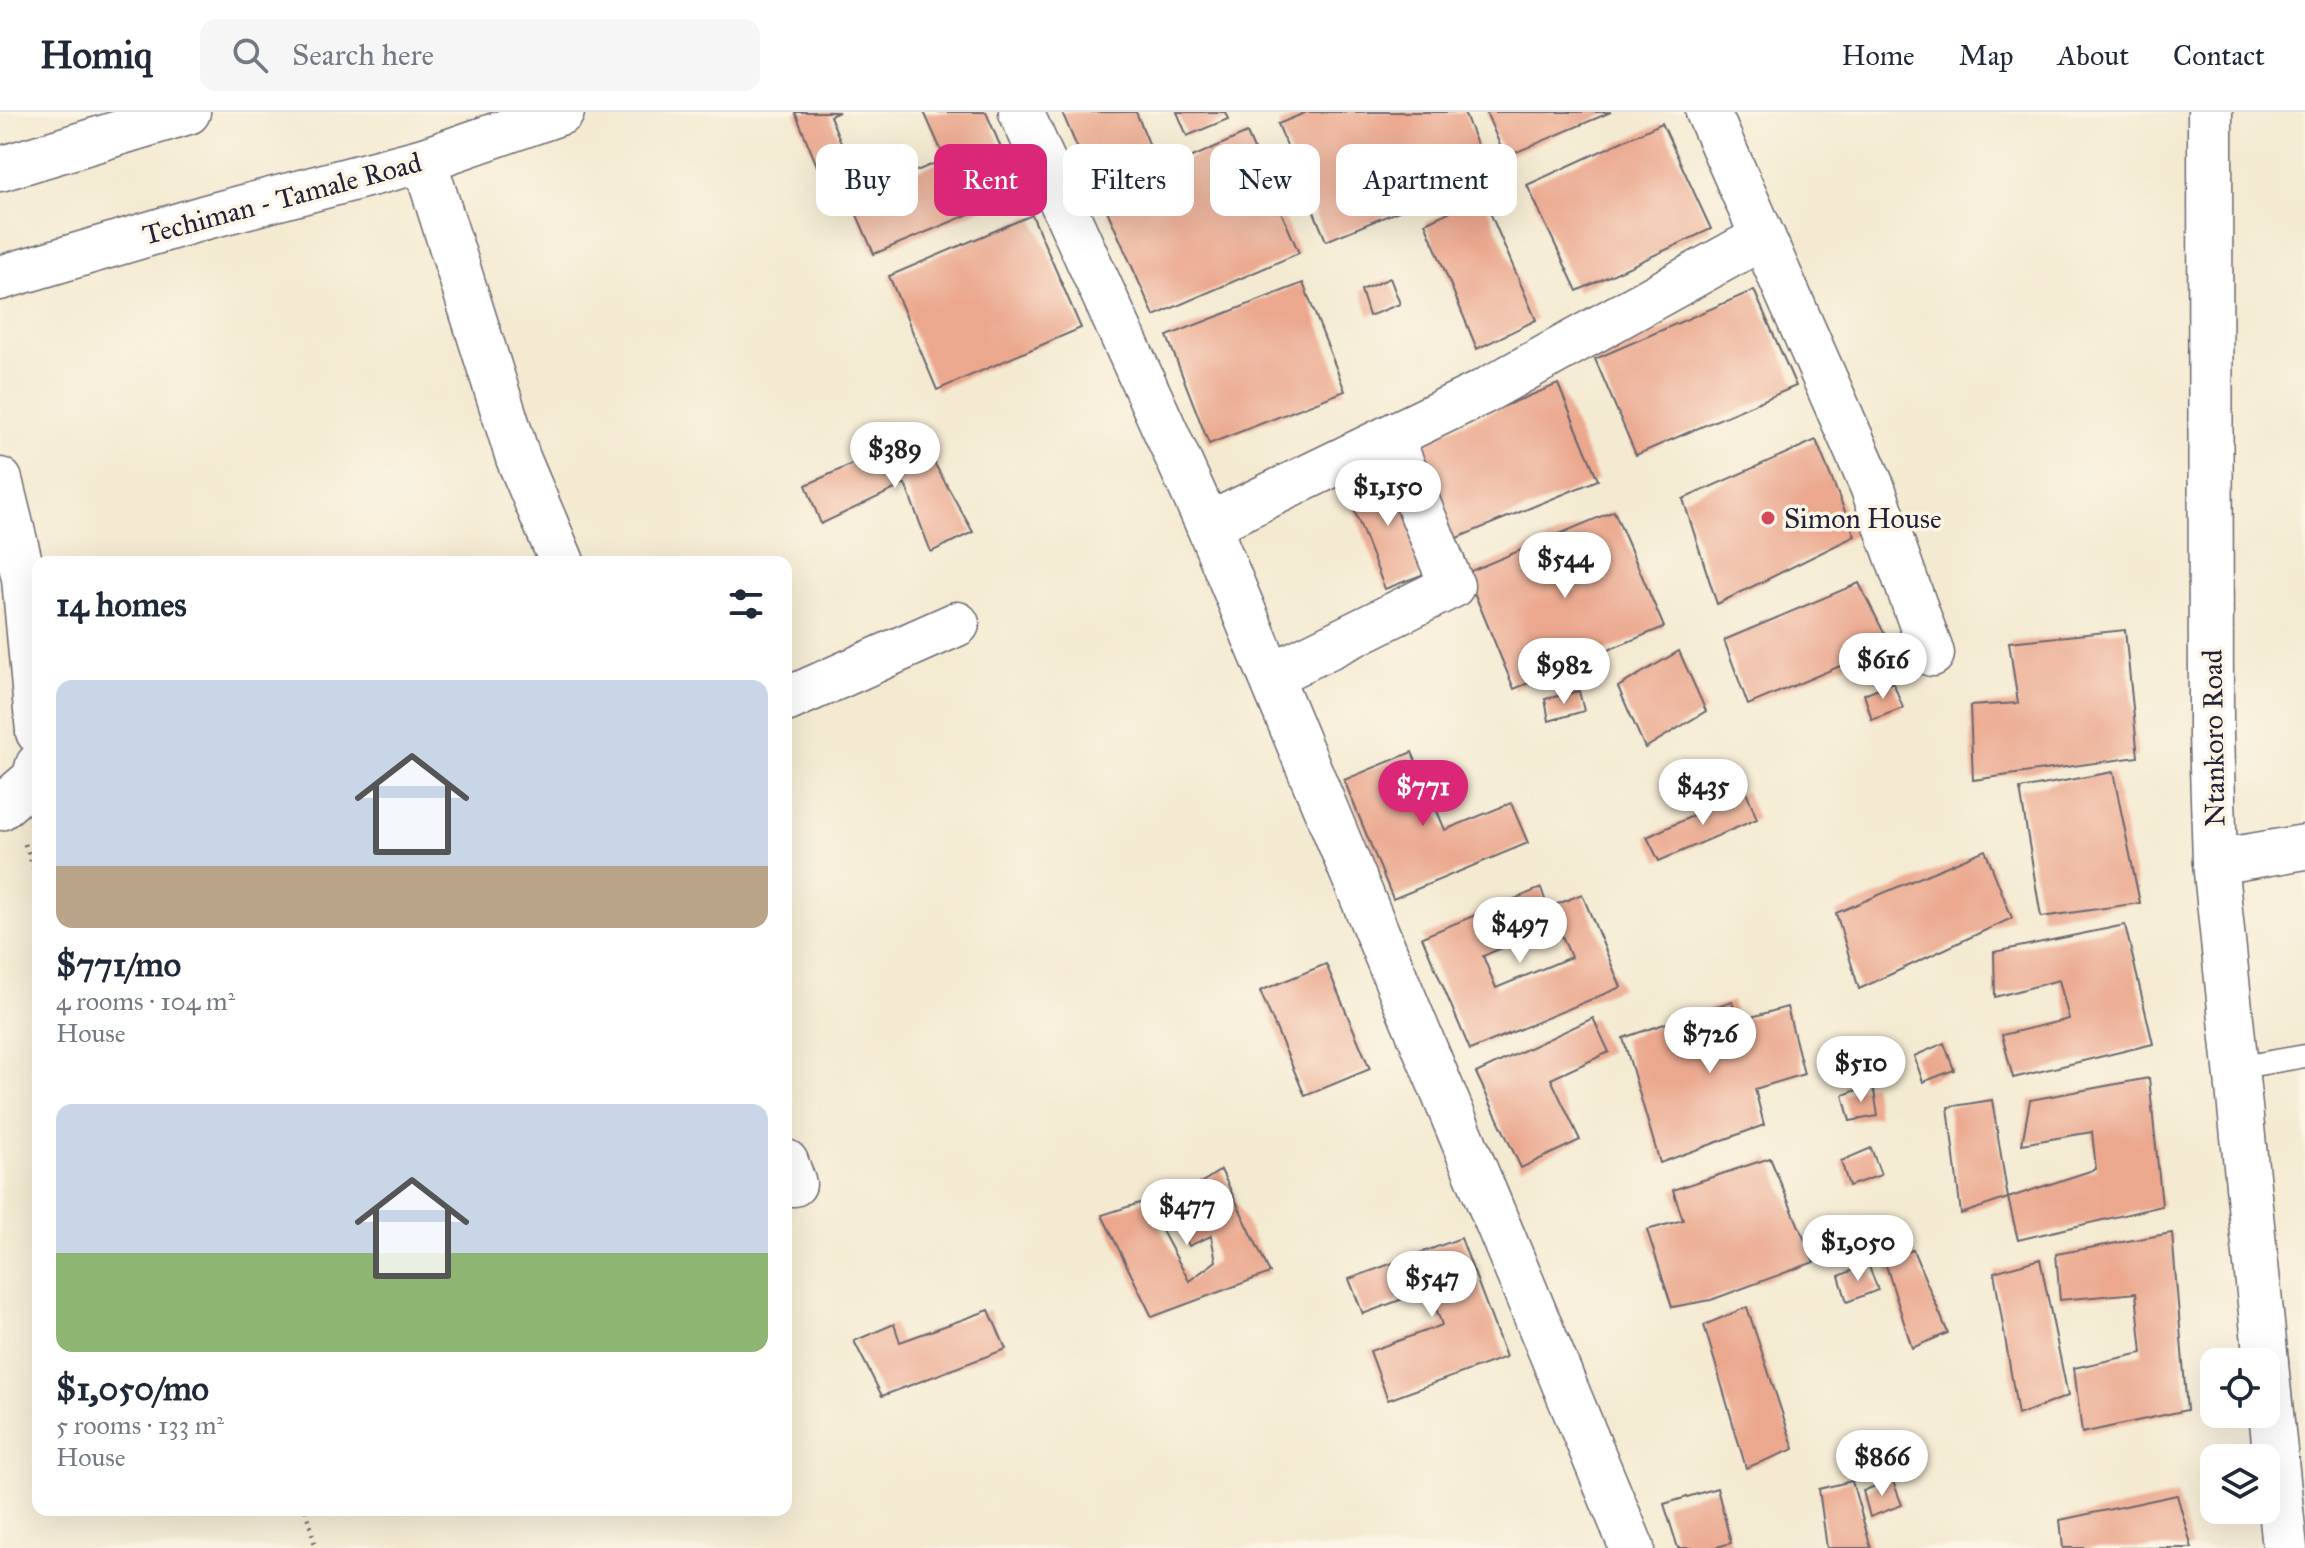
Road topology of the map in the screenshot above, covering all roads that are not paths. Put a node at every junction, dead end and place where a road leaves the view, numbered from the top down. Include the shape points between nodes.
1 (188, 112) edge
2 (562, 112) edge
3 (1021, 112) edge
4 (1708, 112) edge
5 (2210, 112) edge
6 (424, 160) junction
7 (0, 169) edge
8 (1763, 237) junction
9 (0, 278) edge
10 (1391, 437) junction
11 (0, 480) edge
12 (1208, 525) junction
13 (559, 556) edge
14 (957, 624) dead end
15 (1932, 654) dead end
16 (32, 666) edge
17 (1272, 675) junction
18 (792, 697) edge
19 (32, 781) edge
20 (0, 808) edge
21 (2305, 847) edge
22 (2215, 862) junction
23 (2305, 1056) edge
24 (2236, 1068) junction
25 (2264, 1348) edge
26 (2273, 1428) edge
27 (1632, 1548) edge
28 (2285, 1548) edge

1 - 7 main road
2 - 6 main road, Techiman - Tamale Road
3 - 12 main road
4 - 8 main road
5 - 22 main road, Ntankoro Road
6 - 9 main road, Techiman - Tamale Road
6 - 13 main road via 518,458
8 - 10 main road
8 - 15 main road via 1872,486
10 - 12 main road
10 - 17 main road via 1452,586
11 - 16 main road via 24,578
12 - 17 main road
14 - 18 main road
17 - 27 main road
19 - 20 main road
21 - 22 main road
22 - 24 main road, Ntankoro Road
23 - 24 lane
24 - 25 main road, Ntankoro Road
26 - 28 main road, Ntankoro Road

